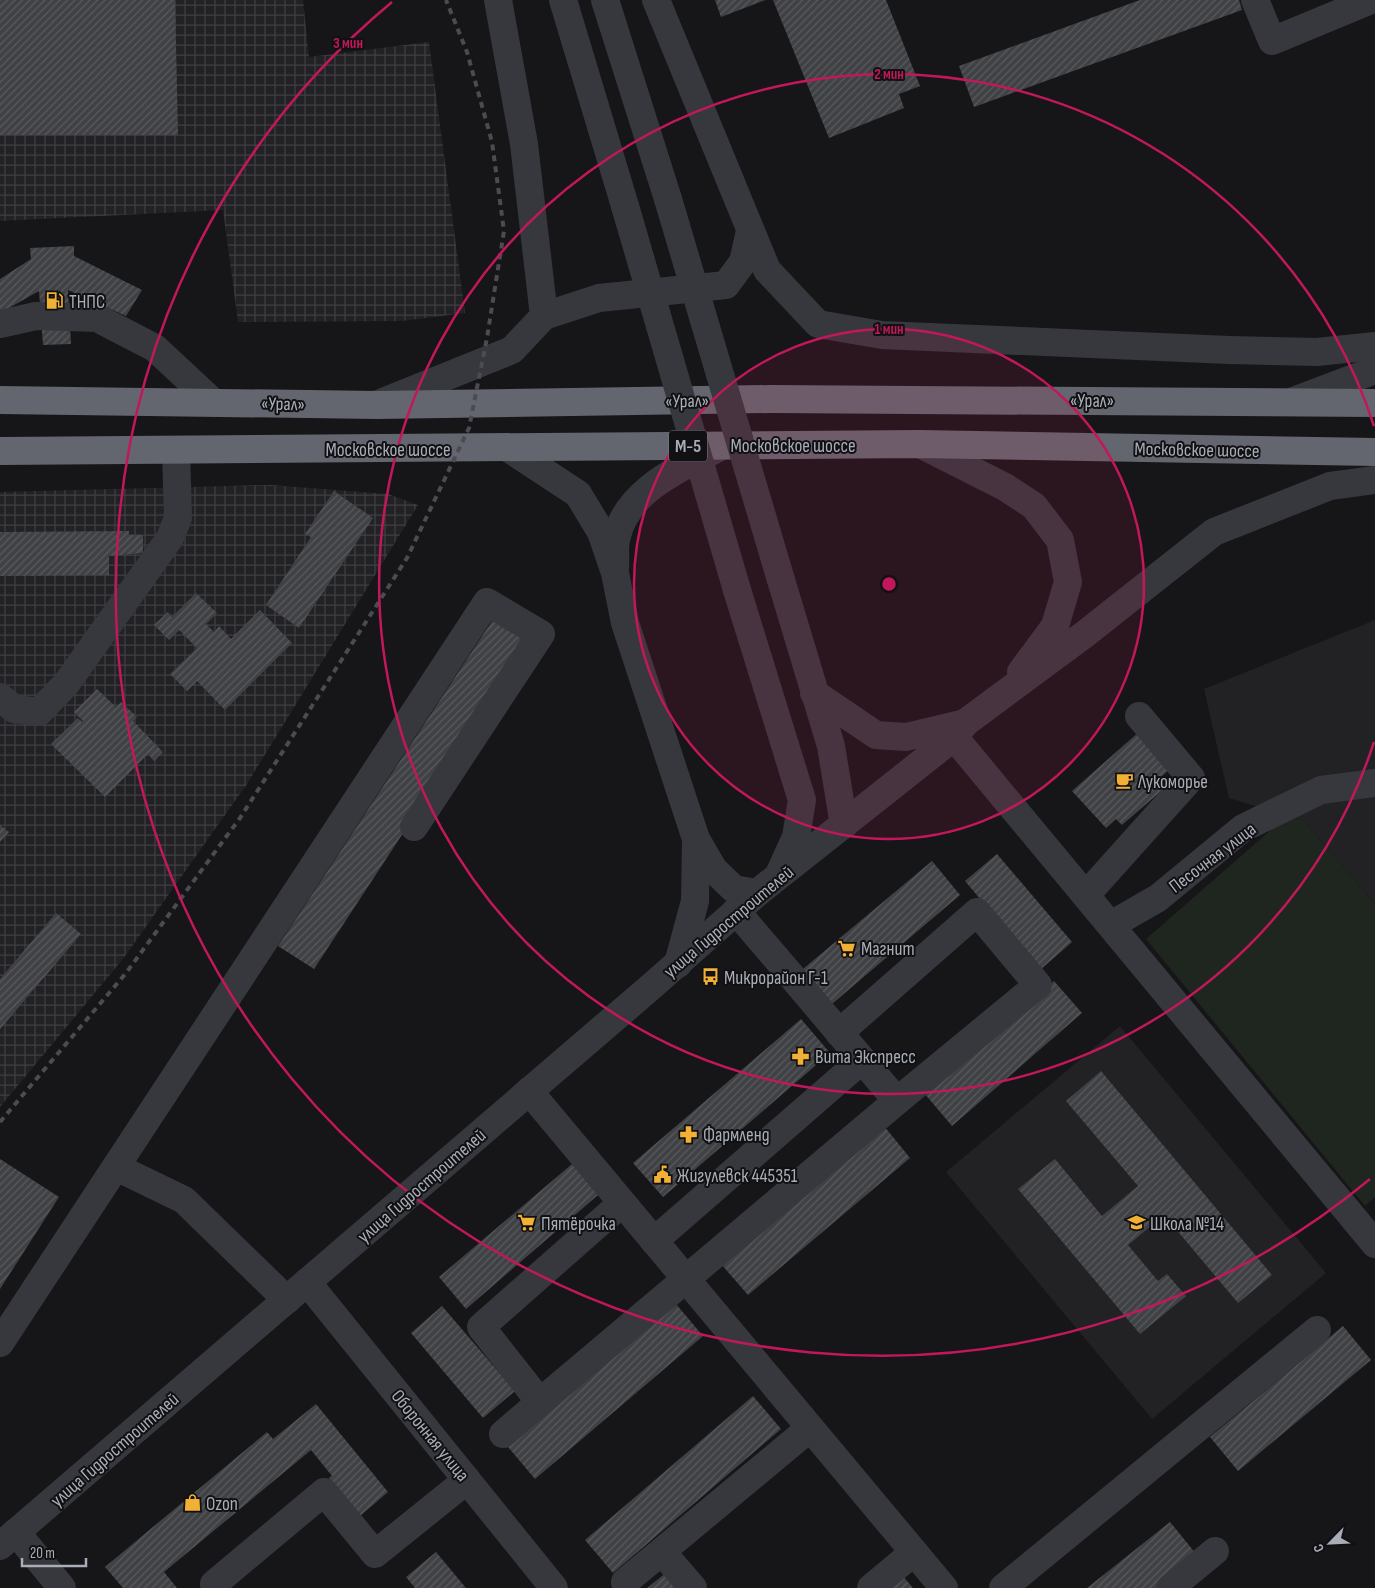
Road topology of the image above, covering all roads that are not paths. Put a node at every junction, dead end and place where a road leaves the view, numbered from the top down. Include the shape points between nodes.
1 (498, 0) edge
2 (563, 0) edge
3 (605, 0) edge
4 (656, 0) edge
5 (1255, 0) edge
6 (1371, 0) edge
7 (750, 231) junction
8 (544, 316) junction
9 (0, 324) edge
10 (1375, 346) edge
11 (1375, 370) edge
12 (0, 400) edge
13 (1293, 401) junction
14 (214, 403) junction
15 (1375, 403) edge
16 (377, 405) junction
17 (920, 444) junction
18 (723, 446) junction
19 (508, 448) junction
20 (176, 450) junction
21 (0, 451) edge
22 (1375, 452) edge
23 (1375, 480) edge
24 (615, 574) junction
25 (814, 693) junction
26 (0, 697) edge
27 (1002, 697) junction
28 (1139, 716) dead end
29 (959, 730) junction
30 (1375, 766) edge
31 (1375, 783) edge
32 (1321, 790) junction
33 (844, 825) junction
34 (414, 827) dead end
35 (696, 839) junction
36 (766, 887) junction
37 (1086, 895) junction
38 (736, 911) junction
39 (1111, 926) junction
40 (678, 964) junction
41 (839, 1033) junction
42 (862, 1060) junction
43 (529, 1091) junction
44 (897, 1101) junction
45 (116, 1167) junction
46 (622, 1203) junction
47 (654, 1241) junction
48 (1375, 1244) edge
49 (687, 1280) junction
50 (307, 1282) junction
51 (286, 1300) junction
52 (1317, 1330) dead end
53 (0, 1344) edge
54 (540, 1402) junction
55 (810, 1428) junction
56 (503, 1434) dead end
57 (467, 1480) junction
58 (8, 1539) edge
59 (1216, 1551) dead end
60 (662, 1552) junction
61 (914, 1552) junction
62 (625, 1582) dead end
63 (62, 1588) edge
64 (218, 1588) edge
65 (554, 1588) edge
66 (693, 1588) edge
67 (870, 1588) edge
68 (944, 1588) edge
69 (1003, 1588) edge
70 (1170, 1588) edge

1 - 8 street via 524,144
2 - 36 street, bridge via 802,800 796,837 788,858
3 - 25 street, bridge via 668,199
4 - 7 street
5 - 6 street via 1272,41
7 - 8 street via 743,262 726,285 599,298
7 - 10 street via 767,270 818,324 882,335 1229,350 1317,352
8 - 16 street via 512,350
9 - 14 street via 36,316 97,318 155,348
11 - 13 street
12 - 14 highway, «Урал»
13 - 15 highway, «Урал»
13 - 16 highway, «Урал» via 772,399
14 - 16 highway, «Урал»
17 - 18 highway, Московское шоссе / М-5
17 - 22 highway, Московское шоссе / М-5
17 - 27 street via 1005,487 1034,506 1060,540 1068,582 1055,626
18 - 19 highway, Московское шоссе / М-5
18 - 24 street via 658,481 628,510 616,540
19 - 20 highway, Московское шоссе / М-5
19 - 24 street via 578,494 601,532
20 - 21 highway, Московское шоссе / М-5
20 - 26 street via 178,518 165,546 66,684 39,712 14,709
23 - 27 street, улица Гидростроителей via 1330,486 1214,532
24 - 35 street via 625,623
25 - 29 street via 876,735 906,738
25 - 33 street via 830,746
27 - 29 street, улица Гидростроителей
28 - 37 street via 1191,778
29 - 33 street, улица Гидростроителей
29 - 37 street
30 - 32 street
31 - 32 street, Песочная улица
32 - 39 street, Песочная улица via 1243,828 1158,898
33 - 36 street, улица Гидростроителей
34 - 45 street via 541,634 487,602
35 - 36 street via 714,870 734,889
35 - 40 street via 695,901
36 - 38 street, улица Гидростроителей
37 - 39 street
38 - 40 street, улица Гидростроителей
38 - 41 street
39 - 48 street
40 - 43 street, улица Гидростроителей
41 - 42 street
41 - 44 street via 977,912 1038,985
42 - 44 street
42 - 47 street
43 - 46 street
43 - 50 street, улица Гидростроителей
44 - 49 street
45 - 51 street via 184,1200
45 - 53 street
46 - 47 street
46 - 54 street via 481,1327
47 - 49 street
49 - 54 street
49 - 55 street
50 - 51 street, улица Гидростроителей
50 - 57 street, Оборонная улица
51 - 58 street, улица Гидростроителей
52 - 69 street
54 - 56 street
55 - 60 street
55 - 61 street
57 - 64 street via 375,1554 324,1492 214,1584
57 - 65 street, Оборонная улица
58 - 63 street
59 - 70 street
60 - 62 street
60 - 66 street
61 - 67 street
61 - 68 street

